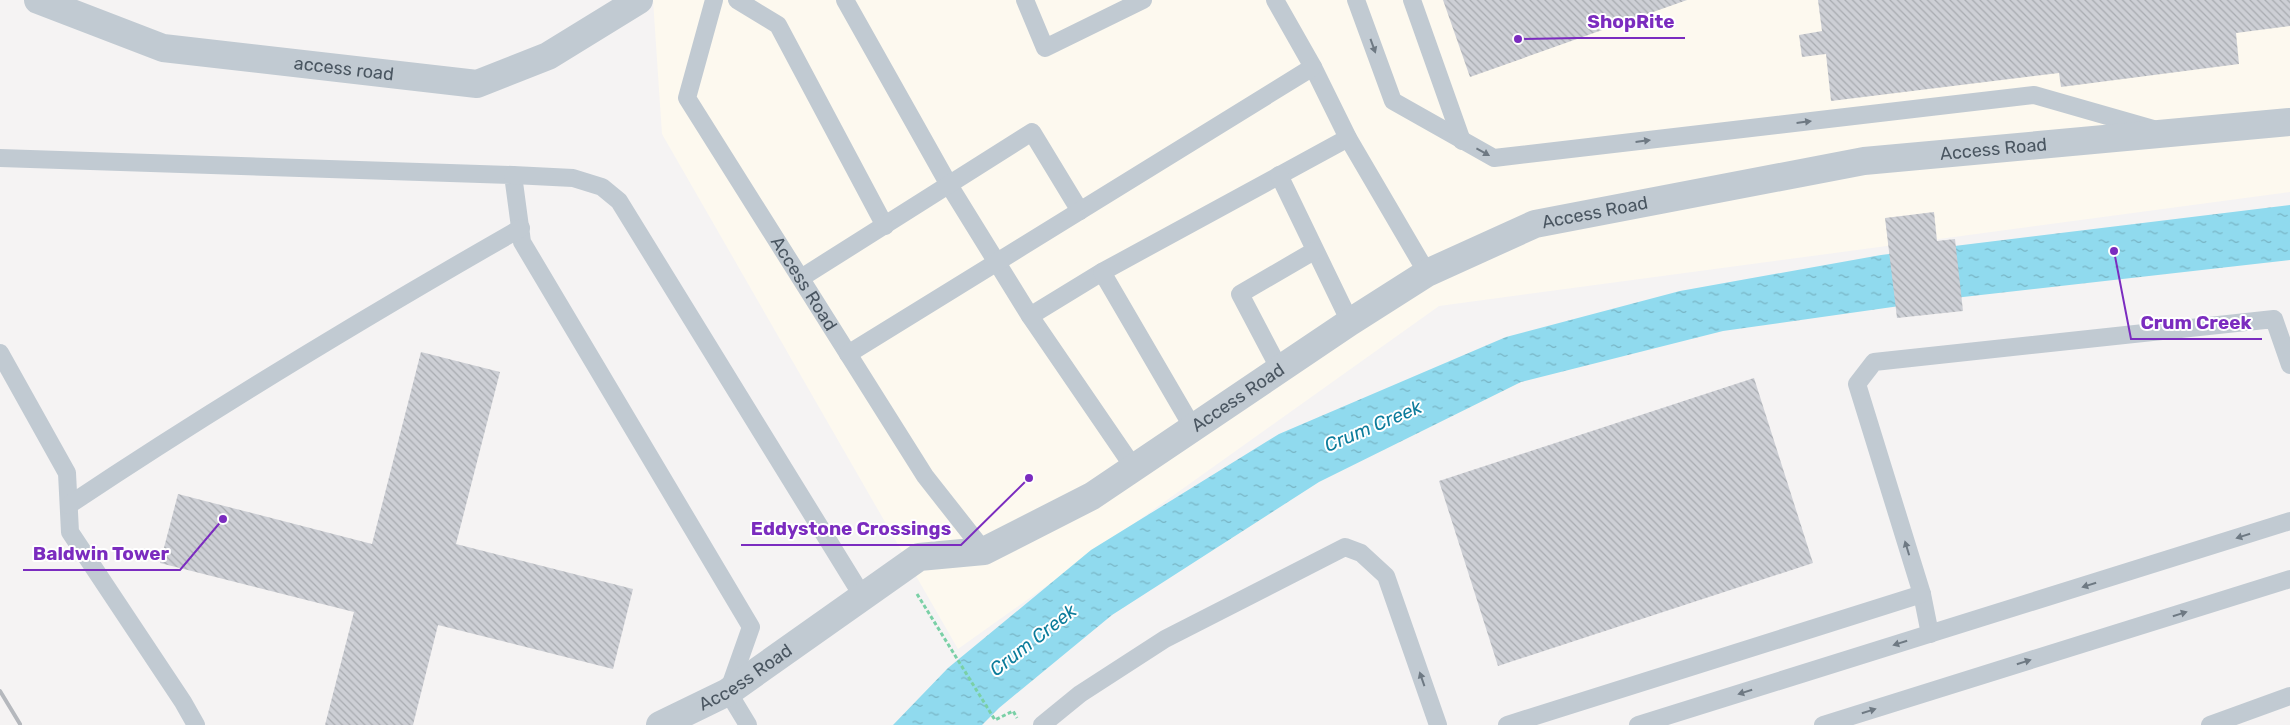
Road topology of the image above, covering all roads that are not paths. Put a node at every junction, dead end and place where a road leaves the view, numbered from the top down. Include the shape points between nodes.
1 (38, 0) edge
2 (639, 0) edge
3 (714, 0) edge
4 (737, 0) edge
5 (845, 0) edge
6 (1025, 0) edge
7 (1143, 0) edge
8 (1275, 0) edge
9 (1356, 0) edge
10 (1412, 0) edge
11 (1313, 68) junction
12 (2290, 122) edge
13 (2166, 133) junction
14 (1348, 138) junction
15 (1462, 141) junction
16 (0, 158) edge
17 (513, 175) junction
18 (1279, 175) junction
19 (949, 185) junction
20 (1080, 211) junction
21 (884, 226) junction
22 (521, 228) junction
23 (1314, 251) junction
24 (996, 263) junction
25 (1102, 272) junction
26 (1427, 273) junction
27 (801, 278) junction
28 (1030, 316) junction
29 (1350, 322) junction
30 (0, 353) edge
31 (848, 354) junction
32 (2290, 365) edge
33 (1280, 370) junction
34 (1193, 428) junction
35 (1134, 468) junction
36 (69, 505) junction
37 (2290, 521) edge
38 (984, 551) junction
39 (2290, 580) edge
40 (1922, 594) junction
41 (863, 597) junction
42 (1930, 634) junction
43 (728, 692) junction
44 (2290, 696) edge
45 (196, 725) edge
46 (660, 725) edge
47 (748, 725) edge
48 (1042, 725) edge
49 (1438, 725) edge
50 (1507, 725) edge
51 (1638, 725) edge
52 (1823, 725) edge
53 (2210, 725) edge

1 - 2 street, access road via 163,48 477,84 548,56
3 - 27 lane, Access Road via 687,98
4 - 21 lane via 778,25
5 - 19 lane
6 - 7 lane via 1045,48
8 - 11 lane
9 -> 15 lane via 1393,102
10 - 15 lane
11 - 14 lane
11 - 20 lane
12 - 13 street, Access Road
15 -> 13 lane via 1494,158 2034,95
13 - 26 street, Access Road via 1864,160 1535,224
14 - 18 lane
14 - 26 lane
16 - 17 lane
17 - 22 lane
17 - 41 lane via 574,178 602,187 619,201
18 - 23 lane
18 - 25 lane
19 - 20 lane via 1032,132
19 - 21 lane
19 - 24 lane
20 - 24 lane
21 - 27 lane
22 - 36 lane via 348,328 152,449
22 - 43 lane via 522,242 751,626
23 - 29 lane
23 - 33 lane via 1240,294
24 - 28 lane
24 - 31 lane
25 - 28 lane
25 - 34 lane
26 - 29 street, Access Road
27 - 31 lane, Access Road
28 - 35 lane
29 - 33 street, Access Road
30 - 36 lane via 67,473
31 - 38 lane, Access Road via 925,476
40 -> 32 lane via 1857,384 1874,362 2274,319
33 - 34 street, Access Road
34 - 35 street, Access Road
35 - 38 street, Access Road via 1092,496
36 - 45 lane via 70,532
37 -> 42 lane
38 - 41 street, Access Road via 919,558
52 -> 39 lane
40 - 42 lane
40 - 50 lane
41 - 43 street, Access Road
42 -> 51 lane
43 - 46 street, Access Road
43 - 47 lane
44 - 53 lane
49 -> 48 lane via 1386,576 1361,553 1345,548 1165,639 1080,694

